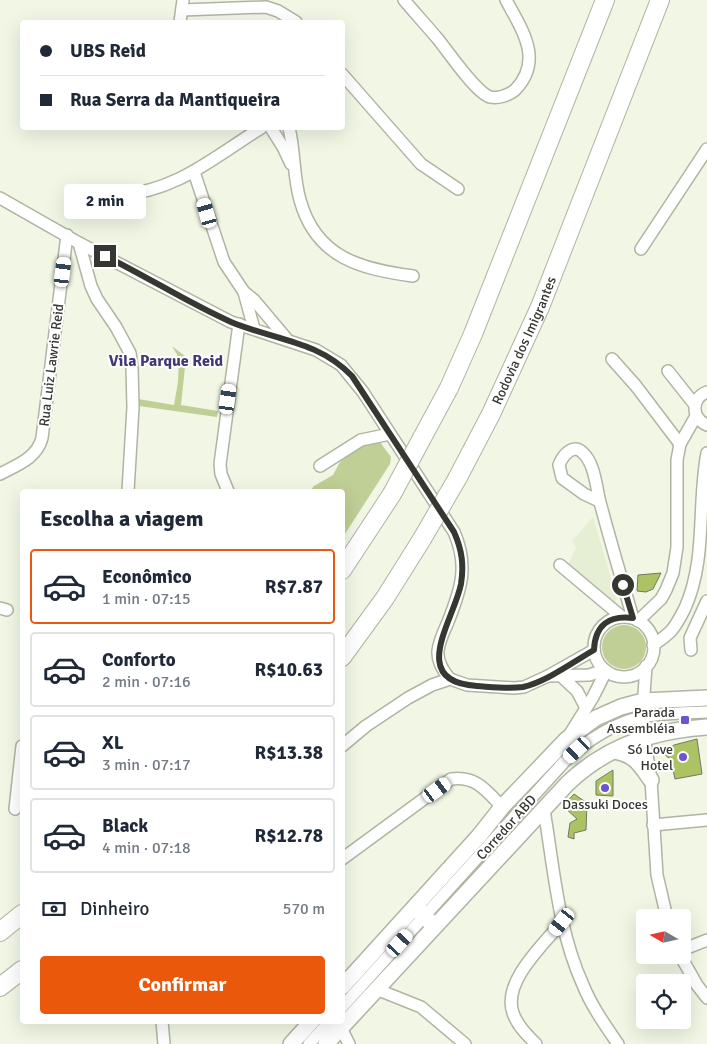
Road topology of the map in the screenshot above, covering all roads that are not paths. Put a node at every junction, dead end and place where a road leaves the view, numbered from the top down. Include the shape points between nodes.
1 (404, 0) edge
2 (506, 0) edge
3 (605, 0) edge
4 (660, 0) edge
5 (182, 5) edge
6 (180, 20) edge
7 (293, 20) edge
8 (345, 77) edge
9 (257, 130) edge
10 (272, 130) edge
11 (289, 130) edge
12 (707, 150) edge
13 (194, 172) junction
14 (294, 173) junction
15 (458, 189) dead end
16 (118, 196) dead end
17 (0, 198) edge
18 (67, 235) junction
19 (79, 243) junction
20 (641, 249) dead end
21 (413, 276) dead end
22 (244, 292) junction
23 (239, 324) junction
24 (254, 329) junction
25 (286, 339) junction
26 (612, 359) dead end
27 (668, 371) dead end
28 (707, 392) edge
29 (695, 411) junction
30 (707, 425) edge
31 (390, 434) junction
32 (680, 444) junction
33 (707, 453) edge
34 (320, 466) dead end
35 (0, 474) edge
36 (128, 489) edge
37 (227, 489) edge
38 (599, 501) junction
39 (705, 504) edge
40 (345, 565) edge
41 (560, 566) dead end
42 (707, 601) edge
43 (631, 618) junction
44 (671, 631) junction
45 (653, 645) junction
46 (594, 650) junction
47 (345, 653) edge
48 (646, 666) junction
49 (606, 670) junction
50 (548, 676) junction
51 (562, 677) junction
52 (450, 679) junction
53 (707, 698) edge
54 (643, 701) junction
55 (586, 708) junction
56 (707, 712) edge
57 (641, 717) junction
58 (707, 727) edge
59 (644, 738) junction
60 (567, 739) junction
61 (345, 744) edge
62 (614, 751) junction
63 (20, 764) edge
64 (651, 780) junction
65 (502, 807) junction
66 (15, 809) dead end
67 (544, 810) junction
68 (707, 820) edge
69 (653, 825) junction
70 (345, 857) edge
71 (664, 909) edge
72 (20, 916) edge
73 (426, 916) junction
74 (562, 922) junction
75 (0, 932) edge
76 (707, 940) edge
77 (691, 946) edge
78 (685, 964) edge
79 (20, 972) edge
80 (345, 984) edge
81 (0, 987) edge
82 (376, 989) junction
83 (707, 998) edge
84 (345, 1004) edge
85 (345, 1015) edge
86 (162, 1024) edge
87 (309, 1024) edge
88 (335, 1024) edge
89 (164, 1044) edge
90 (291, 1044) edge
91 (309, 1044) edge
92 (326, 1044) edge
93 (349, 1044) edge
94 (466, 1044) edge
95 (535, 1044) edge
96 (618, 1044) edge

1 - 2 street via 483,92 498,98 512,93 524,81 529,66 529,52 520,24
3 - 40 highway, bridge via 449,388 392,494
4 - 47 highway, Rodovia dos Imigrantes, bridge via 540,307 491,414 422,539
5 - 6 street
5 - 7 street via 266,7
8 - 15 street via 421,164
9 - 13 street
10 - 14 street
11 - 14 street
12 - 20 street
13 - 16 street via 150,192
13 - 22 street via 224,262
14 - 21 street via 306,217 325,244 359,265
17 - 18 street
18 - 19 street
18 - 35 street, Rua Luiz Lawrie Reid via 40,446 34,454
19 - 23 street
19 - 36 street via 91,286 130,353 134,407
22 - 24 street
22 - 25 street
23 - 24 street
23 - 37 street via 220,464
24 - 25 street
25 - 31 street via 316,350 341,365
26 - 32 street
27 - 29 street
28 - 29 street via 700,396
29 - 30 street
29 - 32 street
31 - 34 street via 361,440
31 - 52 street via 461,547 461,583 438,652 441,668
32 - 43 street via 677,460 677,547 673,573 661,599
33 - 39 street
38 - 38 street via 592,468 586,457 581,451 571,450 559,465 562,478
38 - 43 street
39 - 44 street via 695,585
41 - 43 street
42 - 44 street via 690,644
43 - 45 street via 649,631
43 - 46 street via 612,619 600,628
44 - 45 street
45 - 48 street via 653,653
46 - 49 street
46 - 50 street
48 - 49 street via 640,672 622,676
48 - 54 street
49 - 51 street via 589,676
49 - 55 street
50 - 51 street
50 - 52 street via 514,688 467,685
51 - 55 street via 577,691
52 - 61 street via 408,698
53 - 54 main road
54 - 57 street
54 - 60 main road via 596,718
55 - 60 street
56 - 57 street, Corredor ABD
57 - 59 street
57 - 73 street, Corredor ABD via 603,733 577,750
58 - 59 main road via 675,730
59 - 62 main road
59 - 64 street
60 - 65 main road
62 - 64 main road via 632,756
62 - 67 main road via 587,766
63 - 66 street
64 - 69 street
65 - 70 street via 470,780 451,780
65 - 73 main road
67 - 73 main road
67 - 74 street
68 - 69 street
69 - 71 street via 657,875
72 - 75 highway
73 - 80 main road
73 - 82 main road
73 - 84 street, Corredor ABD
74 - 95 street via 519,974 510,1000 519,1024
74 - 96 street via 582,984
76 - 77 street
78 - 83 street
79 - 81 highway
82 - 85 main road
82 - 94 street via 421,1007
86 - 89 street
87 - 90 main road
88 - 91 street
88 - 92 main road
88 - 93 street

